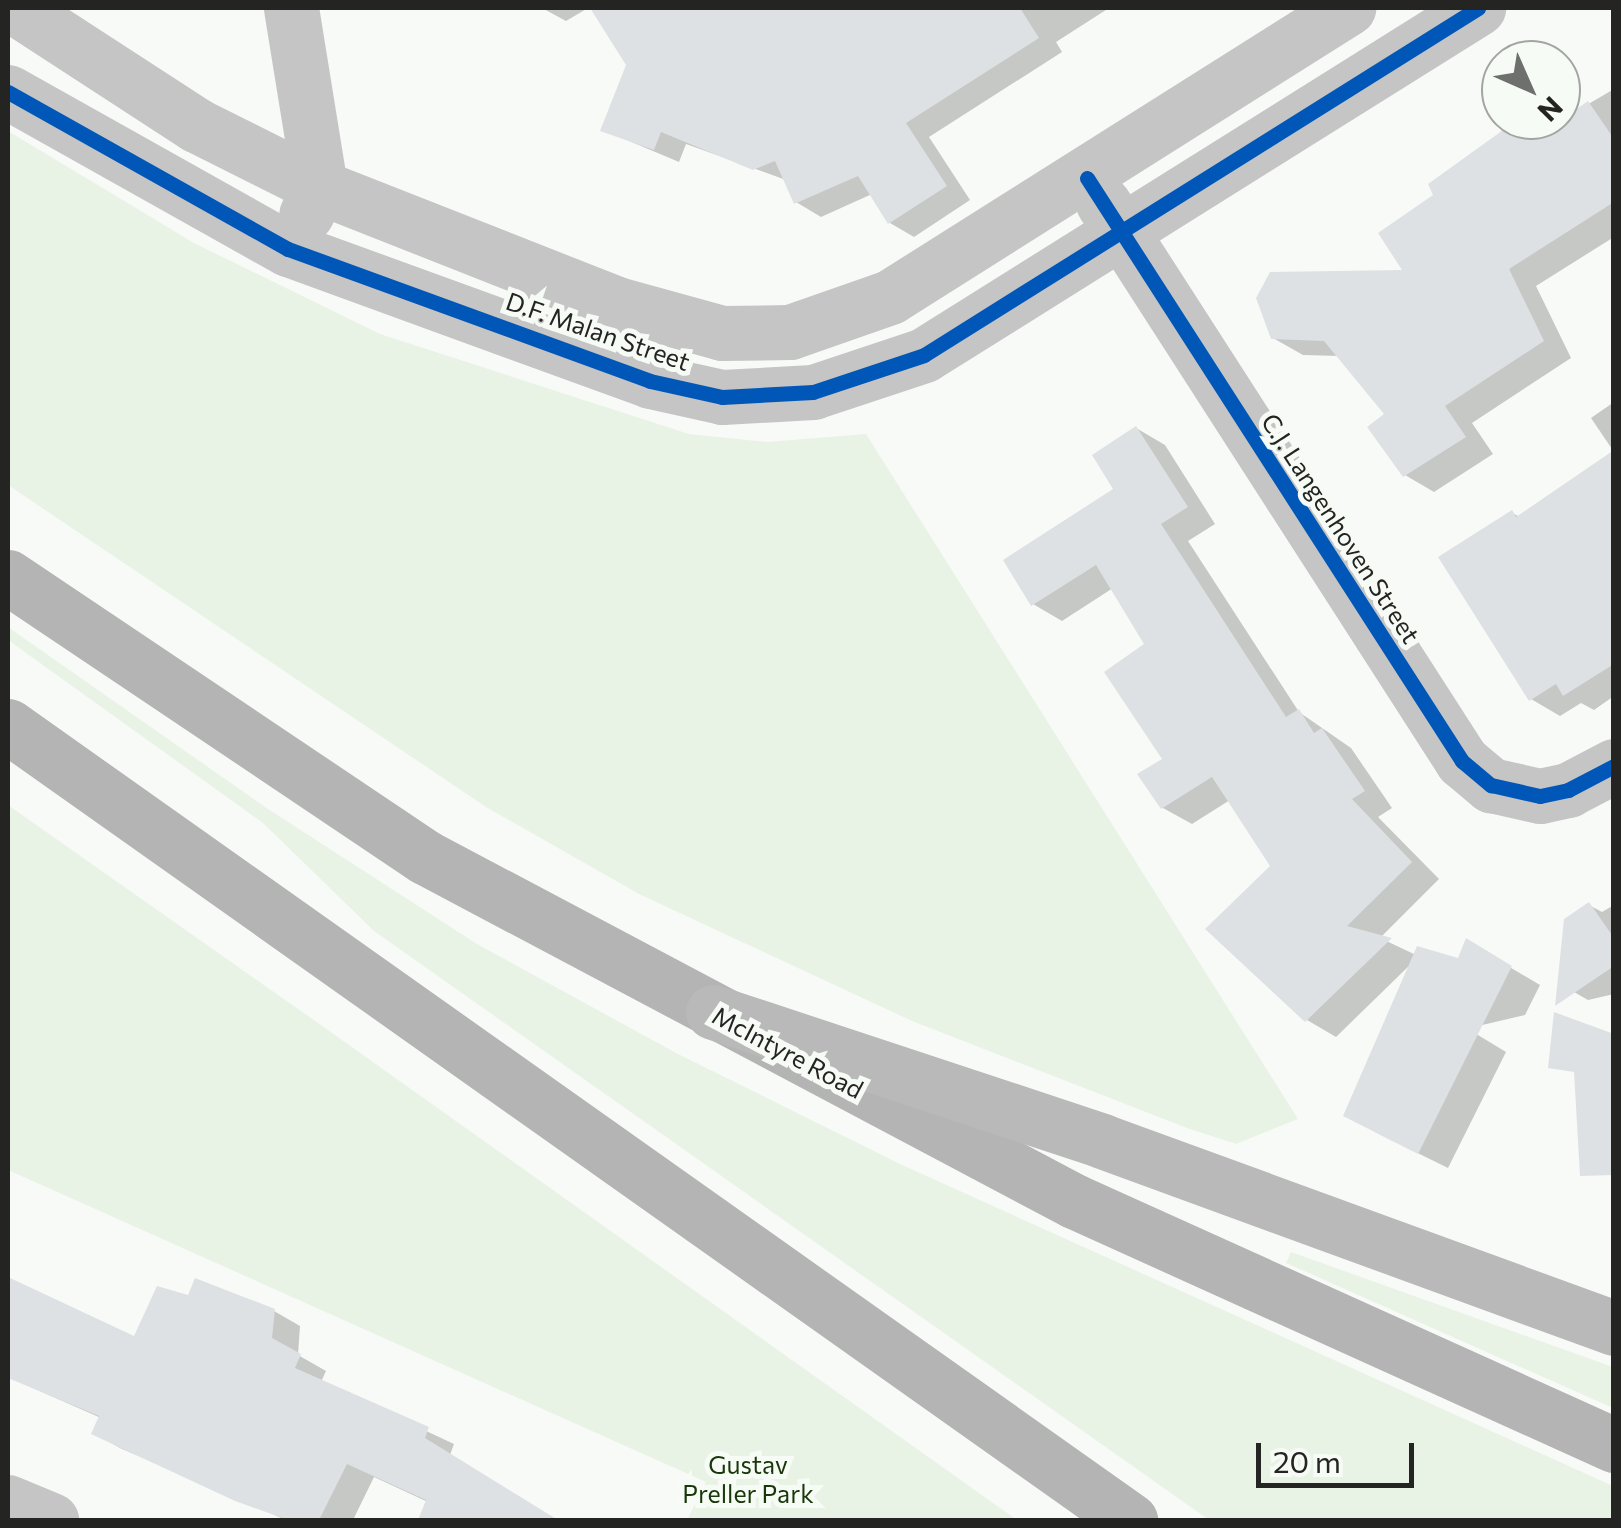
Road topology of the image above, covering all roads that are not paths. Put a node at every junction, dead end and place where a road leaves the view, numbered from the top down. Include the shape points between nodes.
1 (16, 8) edge
2 (291, 8) edge
3 (1348, 8) edge
4 (1478, 8) edge
5 (8, 92) edge
6 (1087, 178) junction
7 (320, 186) junction
8 (1122, 232) junction
9 (288, 249) junction
10 (8, 577) edge
11 (8, 726) edge
12 (1614, 766) edge
13 (712, 1012) junction
14 (1614, 1328) edge
15 (1614, 1444) edge
16 (8, 1502) edge
17 (52, 1520) edge
18 (1130, 1520) edge

1 - 7 street, D.F. Malan Street via 196,125
2 - 7 street
3 - 6 street, D.F. Malan Street
4 - 8 street, D.F. Malan Street
5 - 9 street, D.F. Malan Street
6 - 7 street, D.F. Malan Street via 845,317 790,332 722,333 617,304
6 - 8 street, C.J. Langenhoven Street
7 - 9 street
8 - 9 street, D.F. Malan Street via 924,355 872,378 814,392 722,397 650,381
8 - 12 street, C.J. Langenhoven Street via 1462,761 1491,785 1540,796
10 - 13 main road, McIntyre Road via 425,858
11 - 18 main road
13 - 14 highway via 1102,1141
13 - 15 main road, McIntyre Road via 1074,1202
16 - 17 street

